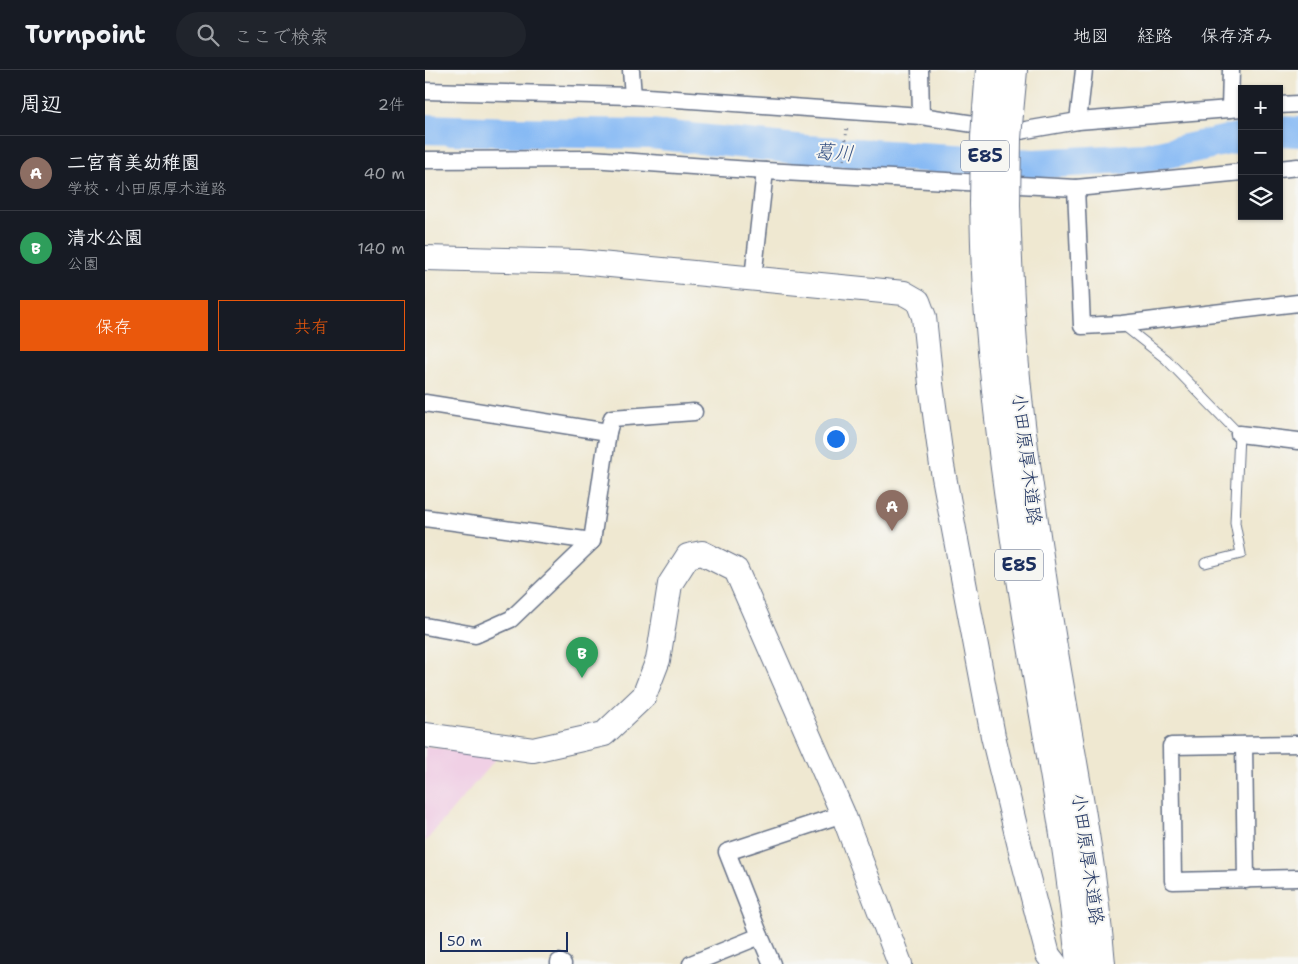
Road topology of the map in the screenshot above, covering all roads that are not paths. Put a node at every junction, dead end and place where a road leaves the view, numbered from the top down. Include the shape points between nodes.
1 (631, 70) edge
2 (920, 70) edge
3 (990, 70) edge
4 (1013, 70) edge
5 (1084, 70) edge
6 (1231, 70) edge
7 (425, 92) edge
8 (633, 96) junction
9 (1298, 104) edge
10 (1283, 105) edge
11 (1236, 108) edge
12 (998, 111) junction
13 (921, 116) junction
14 (1078, 121) junction
15 (425, 160) edge
16 (1298, 167) edge
17 (1283, 169) edge
18 (765, 171) junction
19 (1238, 172) edge
20 (1076, 188) junction
21 (425, 258) edge
22 (753, 278) junction
23 (1298, 303) edge
24 (1122, 324) junction
25 (425, 403) edge
26 (694, 412) dead end
27 (608, 432) junction
28 (1239, 434) junction
29 (1298, 441) edge
30 (425, 518) edge
31 (592, 541) junction
32 (1205, 563) dead end
33 (425, 626) edge
34 (425, 735) edge
35 (1298, 744) edge
36 (1244, 745) junction
37 (843, 814) junction
38 (1298, 878) edge
39 (1246, 880) junction
40 (1087, 923) junction
41 (760, 936) junction
42 (691, 964) edge
43 (772, 964) edge
44 (900, 964) edge
45 (1055, 964) edge
46 (1080, 964) edge
47 (1101, 964) edge

1 - 8 street
2 - 13 street
3 - 12 highway, 小田原厚木道路 / E85
4 - 12 highway, 小田原厚木道路 / E85
5 - 14 street
6 - 11 street
7 - 8 street
8 - 13 street
9 - 10 street
11 - 14 street
12 - 40 highway, 小田原厚木道路 / E85, bridge via 1007,139 995,204 1046,604 1086,838
13 - 14 street via 1020,131
15 - 18 street via 591,160
16 - 17 street
18 - 20 street
18 - 22 street
19 - 20 street
20 - 24 street via 1083,326
21 - 22 street via 579,262
22 - 45 street via 904,293 918,301 924,317 942,466 993,736 1048,955
23 - 24 street
24 - 28 lane via 1166,359
25 - 27 street
26 - 27 street via 612,418
27 - 31 street
28 - 29 street
28 - 32 lane via 1235,523 1241,554
30 - 31 street
31 - 33 street via 511,619 475,634
34 - 37 street via 533,750 604,734 644,696 658,660 670,584 688,556 702,553 736,570
35 - 36 street
36 - 39 street
36 - 39 street via 1171,746 1173,881
37 - 41 street via 727,852
37 - 44 street
38 - 39 street
40 - 46 highway, 小田原厚木道路 / E85
40 - 47 highway, 小田原厚木道路 / E85
41 - 42 street
41 - 43 street

